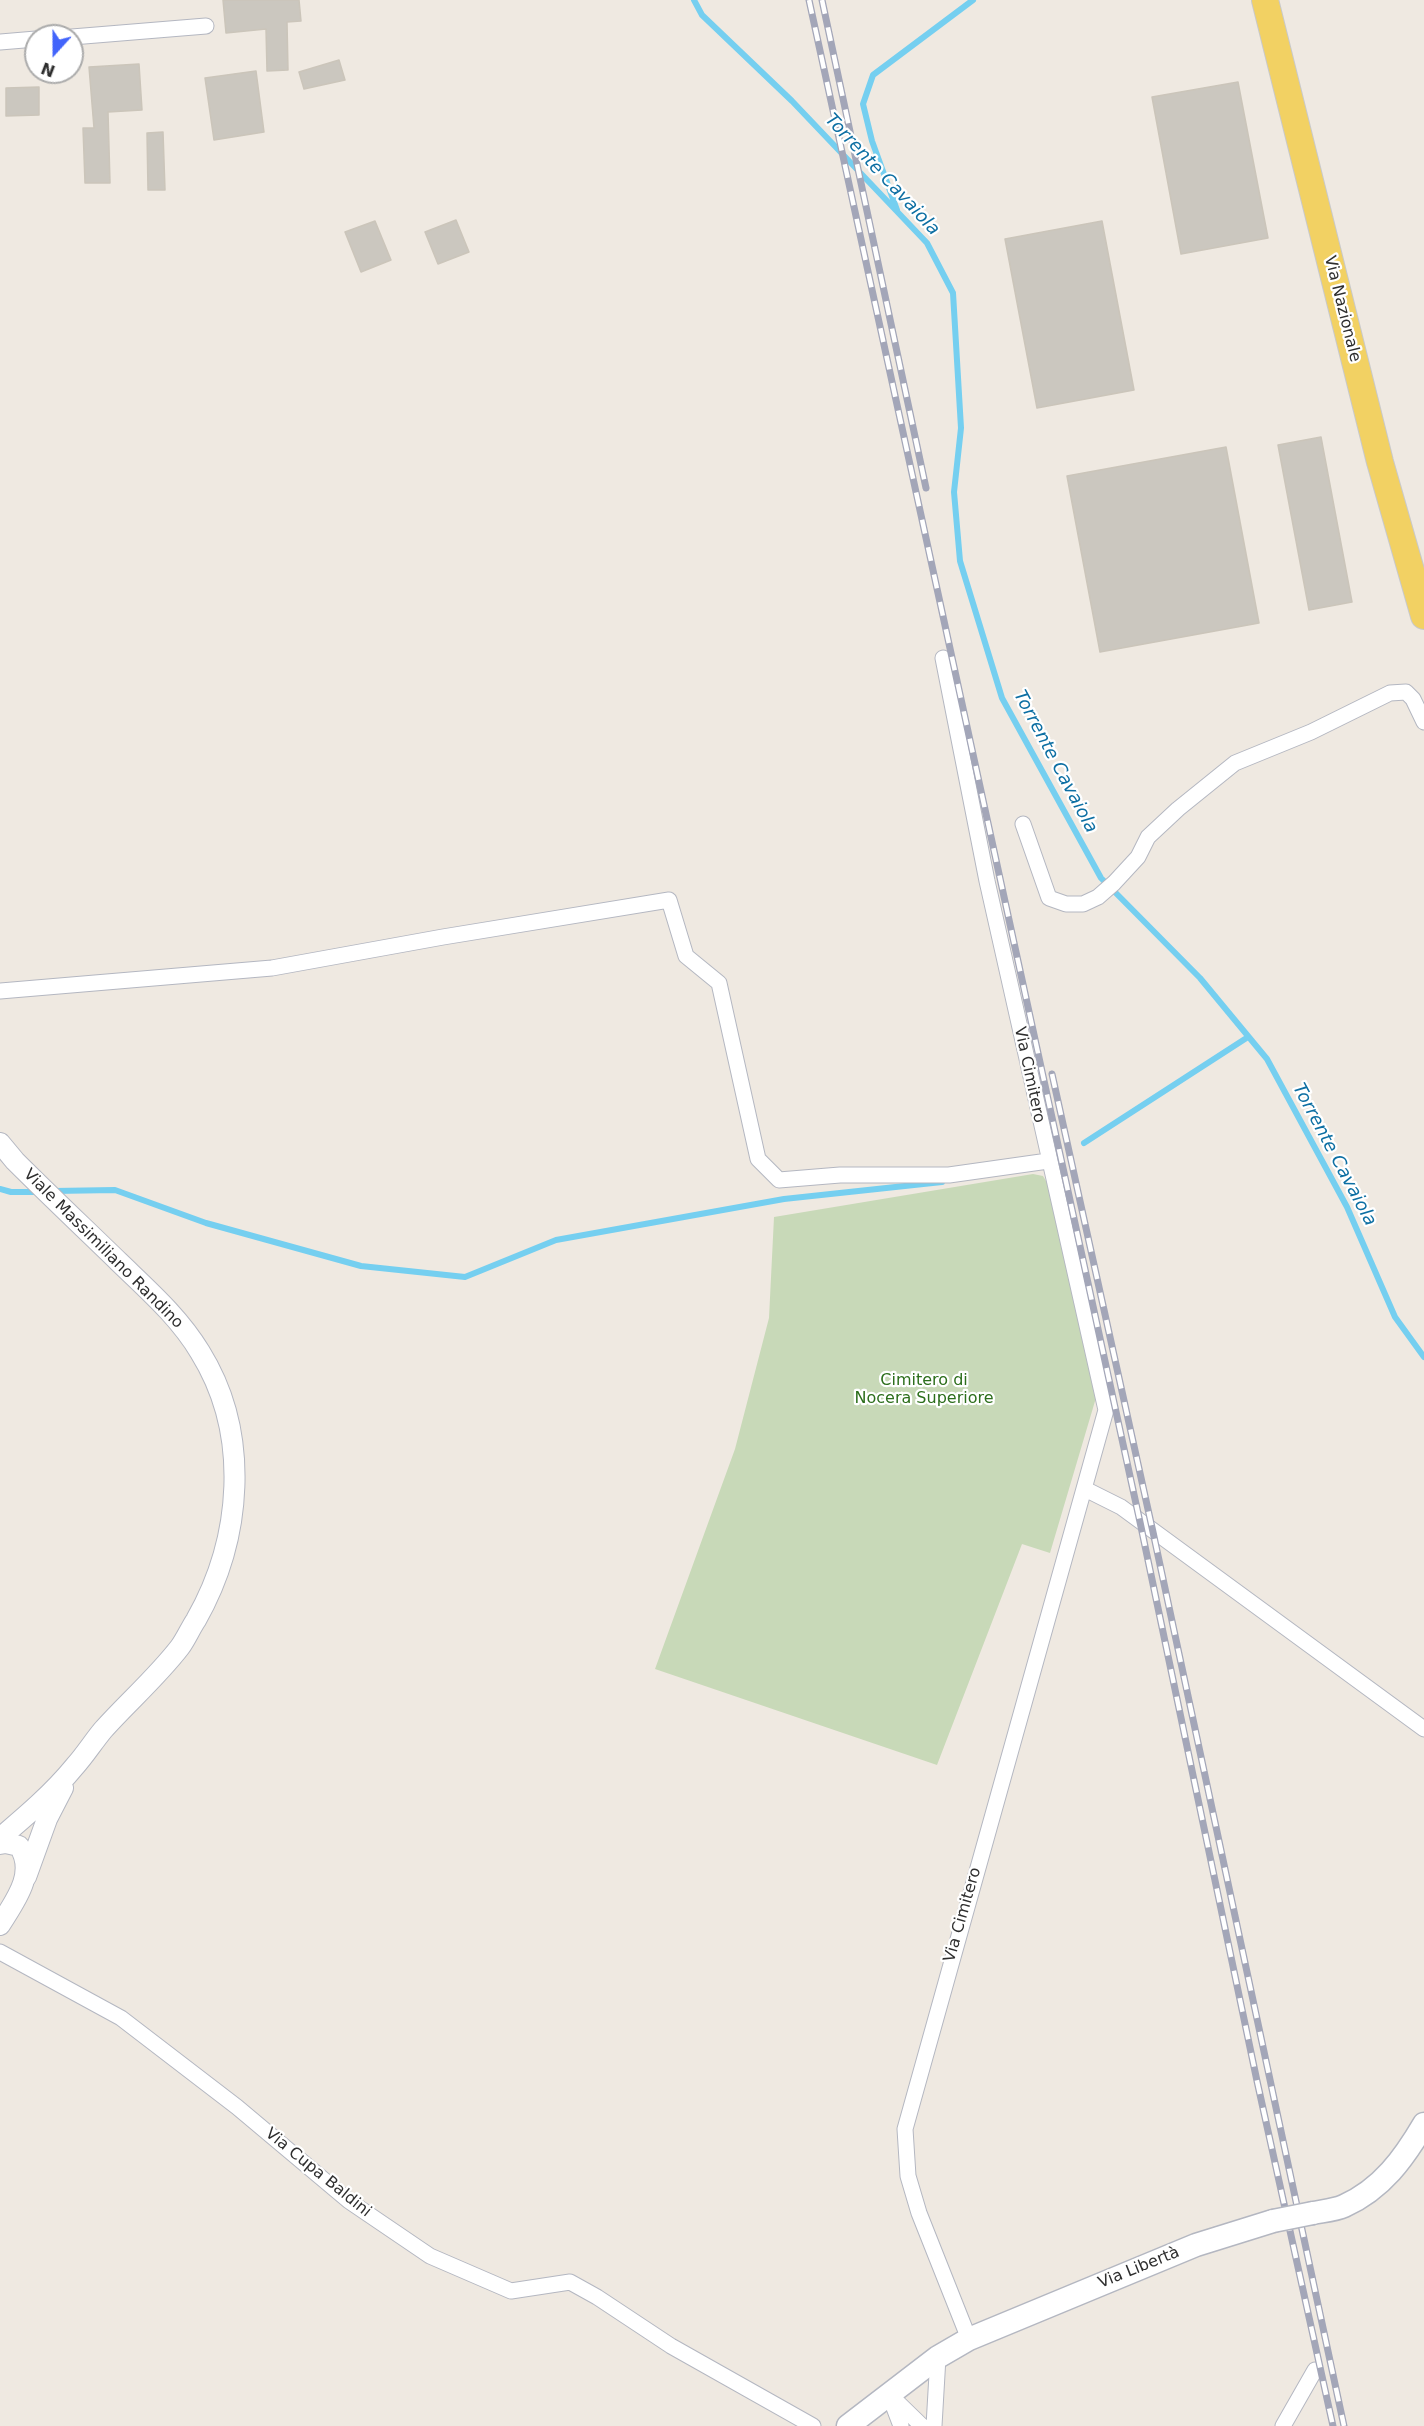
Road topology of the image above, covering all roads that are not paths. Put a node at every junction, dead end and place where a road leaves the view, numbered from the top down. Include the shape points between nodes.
1 (1266, 0) edge
2 (206, 26) dead end
3 (84, 35) edge
4 (24, 40) edge
5 (0, 42) edge
6 (1424, 616) edge
7 (943, 658) dead end
8 (1424, 722) edge
9 (1023, 824) dead end
10 (0, 991) edge
11 (0, 1143) edge
12 (1048, 1161) junction
13 (1085, 1489) junction
14 (1424, 1729) edge
15 (74, 1767) junction
16 (0, 1838) edge
17 (0, 1844) edge
18 (26, 1877) junction
19 (0, 1925) edge
20 (0, 1952) edge
21 (1424, 2124) edge
22 (969, 2339) junction
23 (938, 2357) junction
24 (1315, 2370) dead end
25 (889, 2394) junction
26 (813, 2426) edge
27 (848, 2426) edge
28 (901, 2426) edge
29 (922, 2426) edge
30 (934, 2426) edge
31 (1283, 2426) edge

1 - 6 main road, Via Nazionale via 1380,462
2 - 3 street
4 - 5 street
7 - 12 street, Via Cimitero via 984,871
8 - 9 street via 1406,692 1390,693 1311,732 1235,763 1178,808 1148,837 1138,857 1114,883 1083,904 1049,898
10 - 12 street via 272,968 669,900 686,956 719,983 758,1159 779,1180 840,1175 949,1175
11 - 15 street, Viale Massimiliano Randino via 173,1314 215,1378 233,1448 236,1486 231,1530 211,1593 181,1646
12 - 13 street, Via Cimitero via 1106,1410
13 - 14 street via 1121,1507
13 - 22 street, Via Cimitero via 905,2129 908,2176 919,2213
15 - 16 street
15 - 18 street via 47,1819
17 - 18 street via 19,1846 25,1856
18 - 19 street
20 - 26 street, Via Cupa Baldini via 121,2018 237,2107 349,2201 430,2256 511,2291 570,2282 671,2346
21 - 22 main road, Via Libertà, bridge via 1406,2155 1377,2187 1343,2207 1196,2245
22 - 23 main road, Via Libertà
23 - 25 main road, Via Libertà
23 - 30 street
24 - 31 street
25 - 27 main road, Via Libertà
25 - 28 street
25 - 29 street

